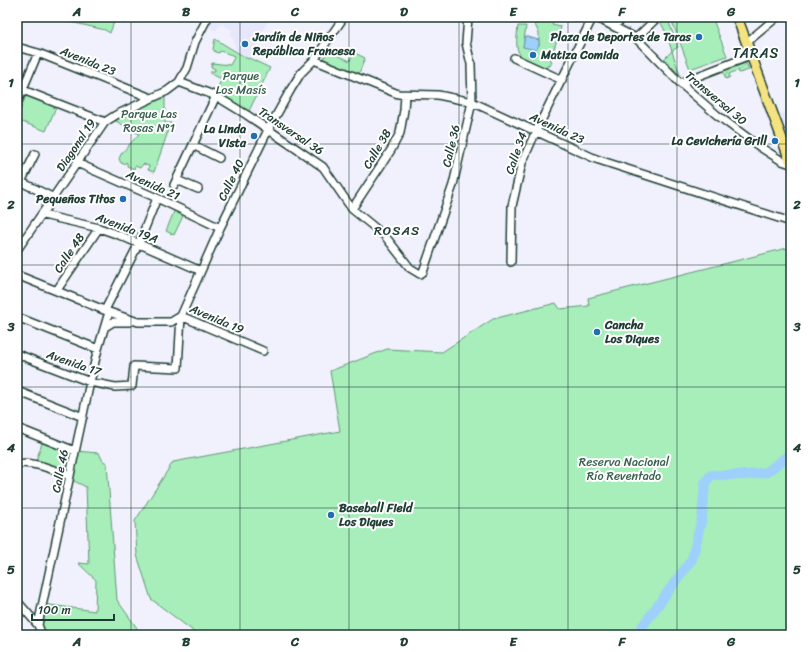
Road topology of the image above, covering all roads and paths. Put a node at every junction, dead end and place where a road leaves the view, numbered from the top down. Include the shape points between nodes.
1 (208, 17) edge
2 (344, 17) edge
3 (468, 17) edge
4 (594, 17) edge
5 (624, 17) edge
6 (658, 17) edge
7 (736, 17) edge
8 (777, 17) edge
9 (614, 26) junction
10 (636, 38) junction
11 (746, 43) junction
12 (17, 47) edge
13 (38, 53) junction
14 (750, 56) junction
15 (514, 58) dead end
16 (314, 60) junction
17 (562, 80) junction
18 (180, 82) junction
19 (680, 83) junction
20 (23, 90) junction
21 (405, 95) junction
22 (216, 96) junction
23 (151, 98) junction
24 (472, 102) junction
25 (17, 103) edge
26 (105, 122) junction
27 (268, 130) junction
28 (536, 130) junction
29 (193, 145) junction
30 (35, 154) dead end
31 (219, 158) dead end
32 (77, 163) junction
33 (791, 163) edge
34 (19, 181) edge
35 (198, 189) dead end
36 (54, 198) junction
37 (157, 198) junction
38 (352, 210) junction
39 (43, 215) junction
40 (791, 222) edge
41 (99, 228) junction
42 (220, 228) junction
43 (139, 243) junction
44 (17, 250) edge
45 (511, 262) dead end
46 (201, 271) junction
47 (420, 274) joint
48 (17, 275) edge
49 (57, 290) junction
50 (107, 311) junction
51 (181, 316) junction
52 (17, 317) edge
53 (138, 322) junction
54 (105, 327) junction
55 (98, 349) junction
56 (263, 351) dead end
57 (17, 354) edge
58 (178, 368) joint
59 (90, 382) junction
60 (17, 391) edge
61 (83, 417) junction
62 (17, 428) edge
63 (75, 451) junction
64 (17, 464) edge
65 (70, 476) junction
66 (17, 601) edge
67 (38, 625) junction
68 (42, 635) edge

1 - 18 street via 195,42
2 - 16 street, Calle 40
3 - 24 street, Calle 36 via 466,43 471,64
4 - 9 street, Transversal 30
4 - 17 street, Calle 34
5 - 9 street
6 - 10 street
7 - 11 main road
8 - 11 street
9 - 10 street, Transversal 30
10 - 19 street, Transversal 30
11 - 14 main road
12 - 13 street, Avenida 23
13 - 20 street
13 - 23 street, Avenida 23
14 - 19 street
14 - 33 main road
15 - 17 street
16 - 21 street, Avenida 23
16 - 27 street, Calle 40 via 301,73
17 - 28 street, Calle 34
18 - 22 street, Transversal 36
18 - 23 street, Diagonal 19 via 167,92
19 - 33 street, Transversal 30 via 760,147 782,161
20 - 25 street
20 - 26 street
21 - 24 street, Avenida 23 via 438,95
21 - 38 street, Calle 38 via 400,133
22 - 27 street, Transversal 36
22 - 29 street
23 - 26 street, Diagonal 19
24 - 28 street, Avenida 23
24 - 47 street, Calle 36 via 453,185 423,272
26 - 32 street, Diagonal 19
27 - 38 street, Transversal 36 via 323,167
27 - 42 street, Calle 40
28 - 40 street, Avenida 23 via 596,159
28 - 45 street, Calle 34 via 522,163 512,206
29 - 31 street
29 - 35 street via 175,183
30 - 34 street
32 - 36 street, Diagonal 19
32 - 37 street, Avenida 21
34 - 36 street
36 - 39 street, Diagonal 19
37 - 42 street, Avenida 21
37 - 43 street, Calle 46
38 - 47 street, Transversal 36 via 385,236 410,268
39 - 41 street, Avenida 19A
39 - 44 street, Diagonal 19
41 - 43 street, Avenida 19A
41 - 49 street, Calle 48
42 - 46 street, Calle 40
43 - 46 street, Avenida 19A
43 - 50 street, Calle 46
46 - 51 street, Calle 40
48 - 49 street, Avenida 19
49 - 50 street, Avenida 19
50 - 53 street, Avenida 19
50 - 54 street, Calle 46
51 - 53 street, Avenida 19 via 171,322
51 - 56 street, Avenida 19
51 - 58 street, Calle 40
52 - 55 street
53 - 54 street, Avenida 19 via 113,322
54 - 55 street, Calle 46
55 - 59 street, Calle 46
57 - 59 street, Avenida 17
58 - 59 street, Avenida 17 via 134,366 132,386 115,387
59 - 61 street, Calle 46
60 - 61 street
61 - 63 street, Calle 46
62 - 63 street
63 - 65 street, Calle 46
64 - 65 street via 33,464
65 - 67 street, Calle 46
66 - 67 street
67 - 68 street

